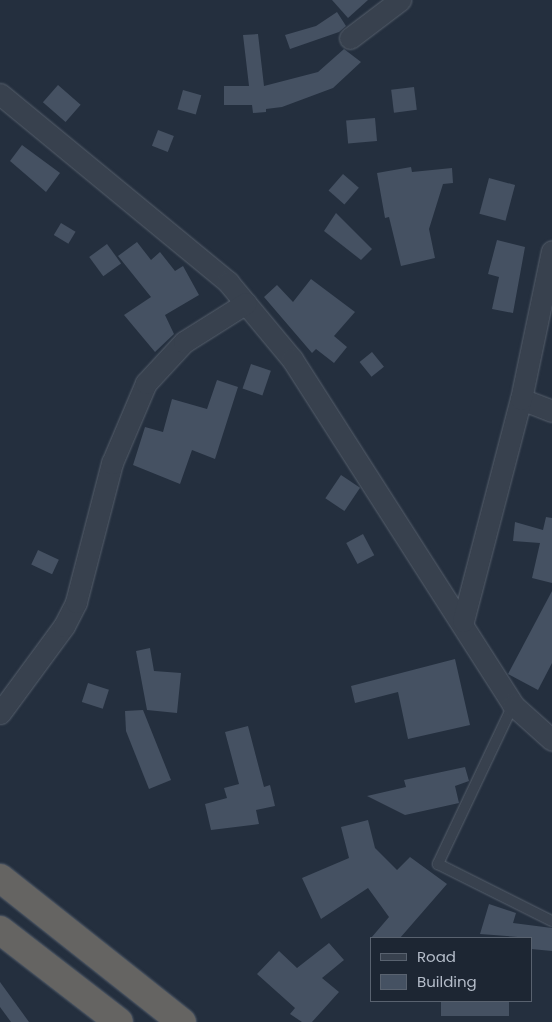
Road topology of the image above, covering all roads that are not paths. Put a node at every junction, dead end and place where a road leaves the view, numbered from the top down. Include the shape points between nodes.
1 (400, 0) edge
2 (350, 38) dead end
3 (0, 94) edge
4 (552, 251) edge
5 (246, 303) junction
6 (520, 399) junction
7 (552, 410) edge
8 (462, 621) junction
9 (513, 705) junction
10 (0, 713) edge
11 (552, 740) edge
12 (0, 878) edge
13 (552, 920) edge
14 (0, 930) edge
15 (119, 1022) edge
16 (182, 1022) edge

1 - 2 street
3 - 5 street via 114,192 205,259
4 - 6 street
5 - 8 street via 292,359
5 - 10 street via 184,342 146,383 112,463 76,602 64,626
6 - 7 street
6 - 8 street
8 - 9 street
9 - 11 street
9 - 13 lane via 438,864
12 - 16 highway
14 - 15 highway

